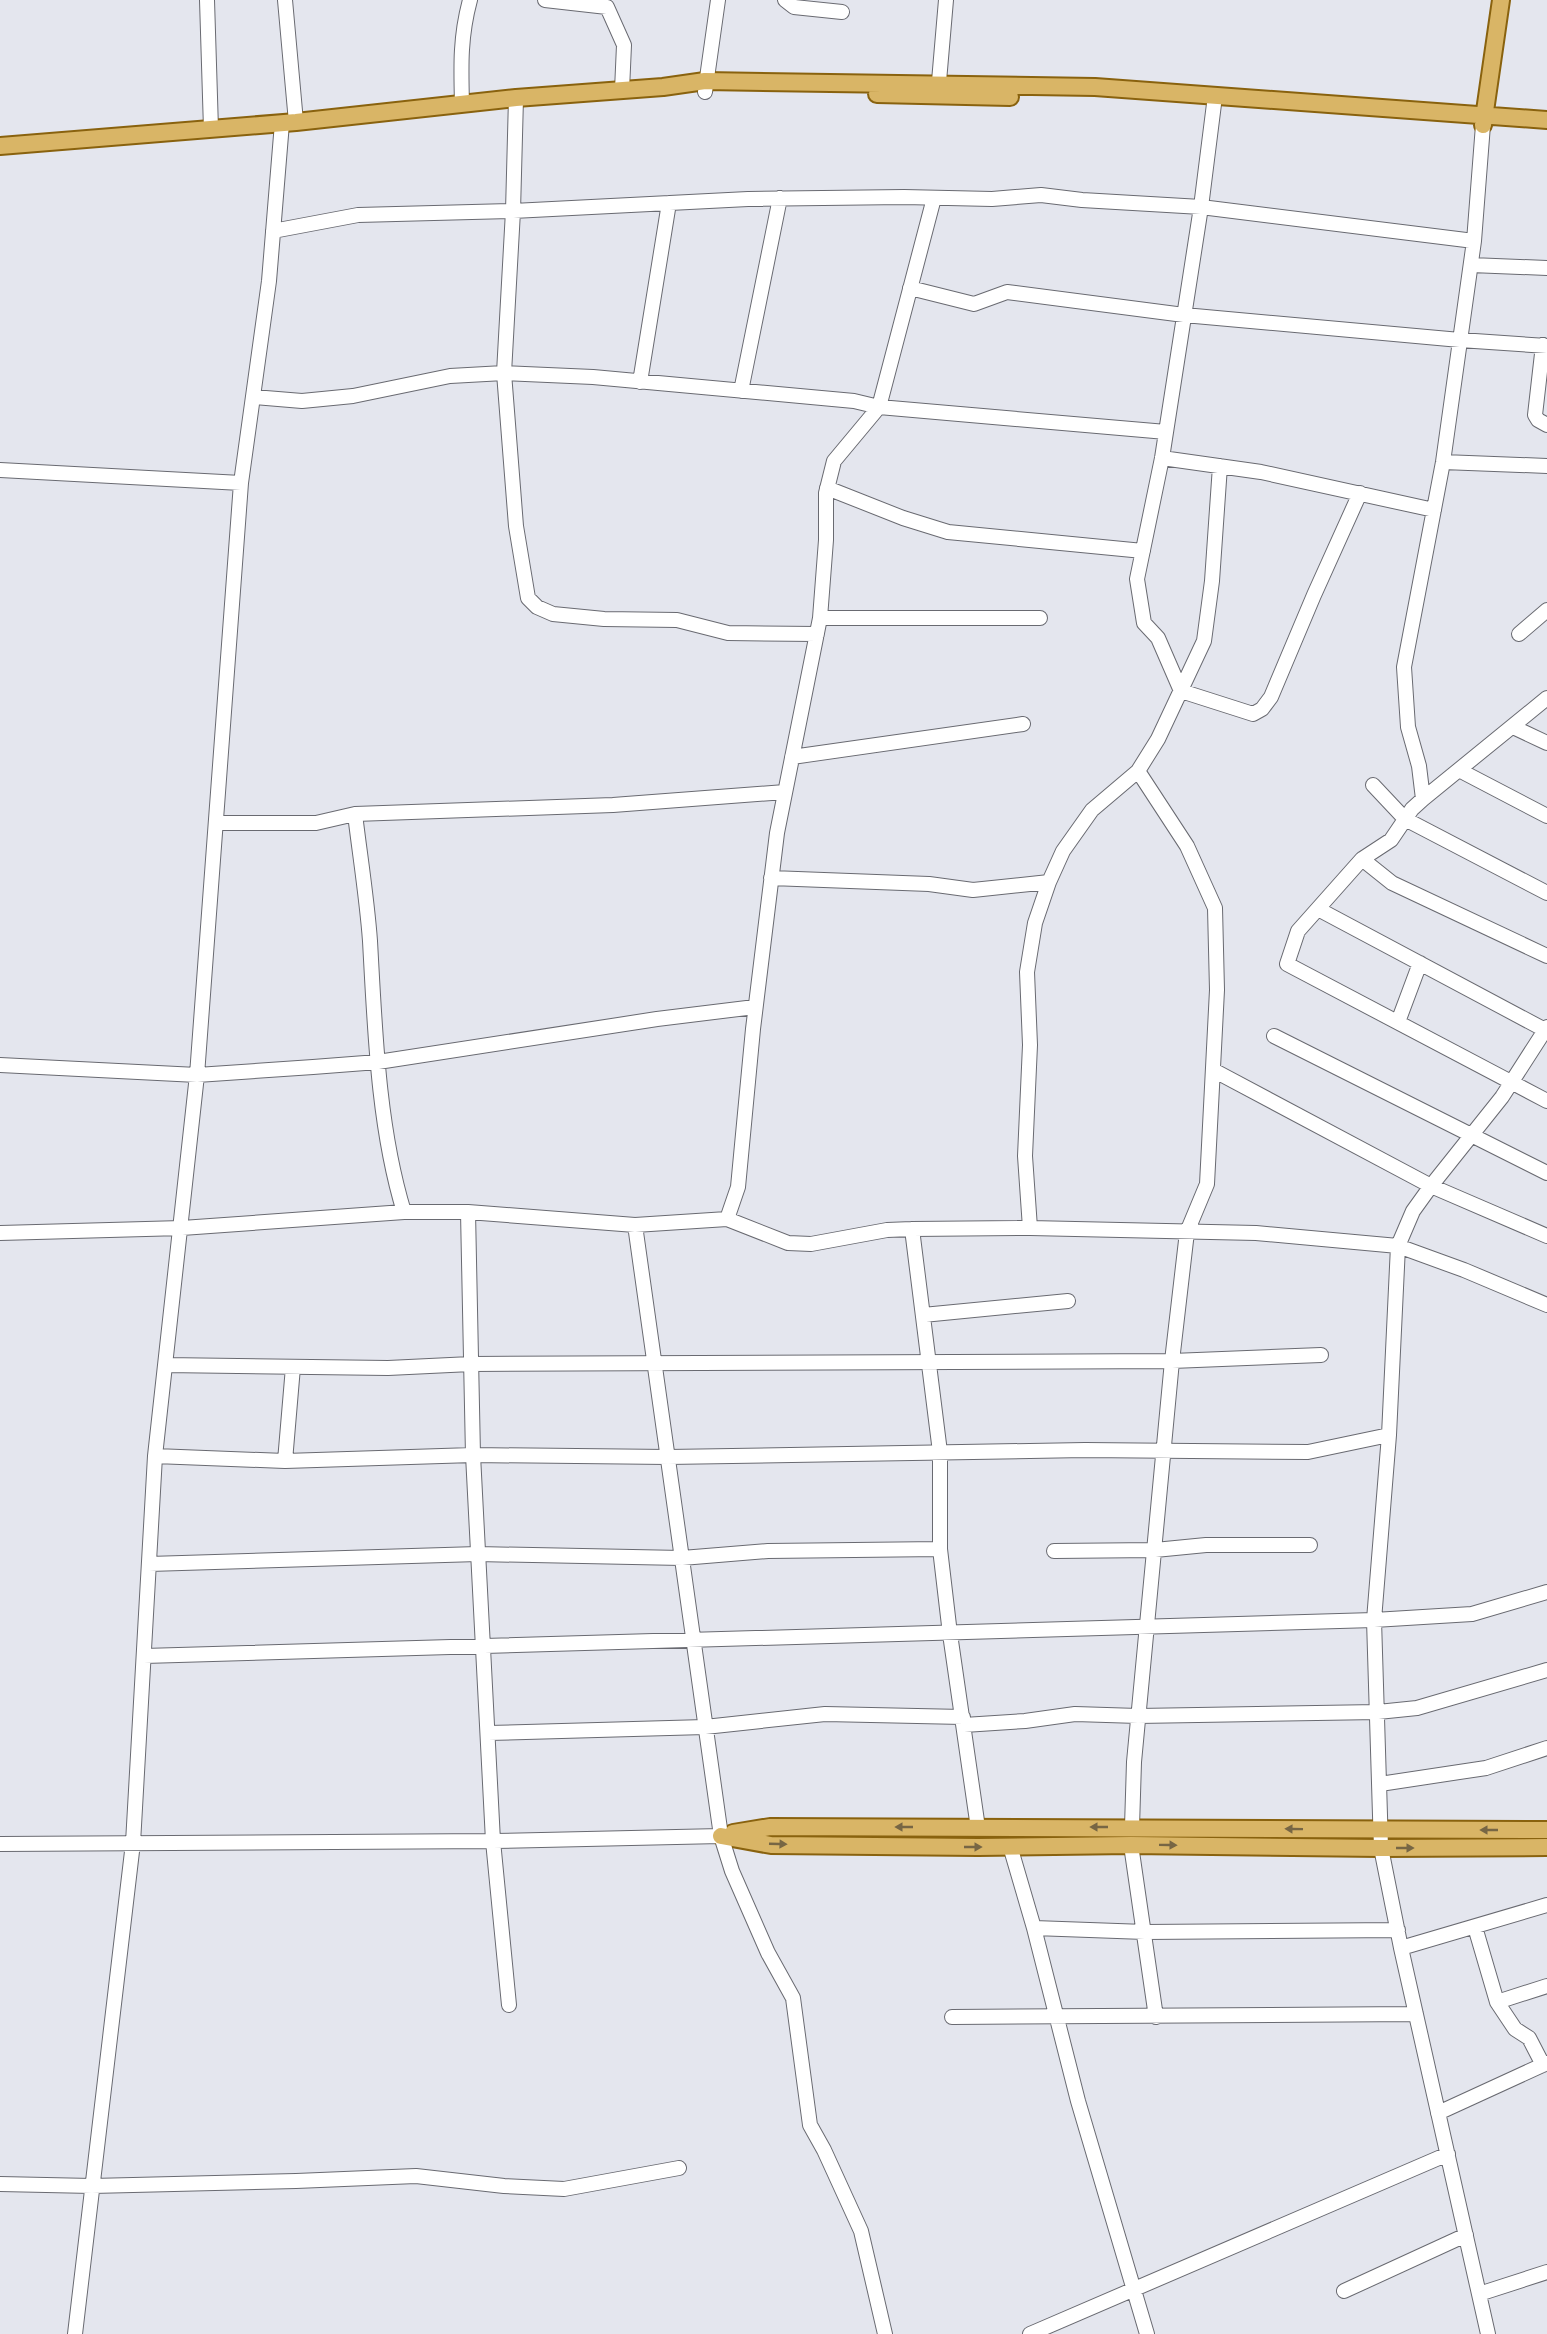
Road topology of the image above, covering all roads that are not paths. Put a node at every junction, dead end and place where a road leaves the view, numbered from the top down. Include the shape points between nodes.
1 (207, 0) edge
2 (285, 0) edge
3 (470, 0) edge
4 (545, 0) edge
5 (551, 0) edge
6 (718, 0) edge
7 (785, 0) edge
8 (946, 0) edge
9 (1501, 0) edge
10 (842, 12) dead end
11 (705, 86) junction
12 (622, 90) junction
13 (938, 90) junction
14 (516, 98) junction
15 (1215, 101) junction
16 (462, 104) junction
17 (1484, 120) junction
18 (1547, 120) edge
19 (289, 122) junction
20 (211, 129) junction
21 (1547, 130) edge
22 (0, 146) edge
23 (780, 198) junction
24 (934, 198) junction
25 (669, 203) junction
26 (1201, 207) junction
27 (513, 211) junction
28 (273, 231) junction
29 (1474, 241) junction
30 (1471, 265) junction
31 (1547, 268) edge
32 (910, 288) junction
33 (1184, 315) junction
34 (1460, 340) junction
35 (1545, 346) edge
36 (504, 373) junction
37 (640, 382) junction
38 (741, 392) junction
39 (253, 397) junction
40 (879, 407) junction
41 (1547, 425) edge
42 (1166, 432) junction
43 (1162, 458) junction
44 (1443, 462) junction
45 (1220, 466) junction
46 (1547, 466) edge
47 (0, 470) edge
48 (241, 483) junction
49 (827, 488) junction
50 (1360, 493) junction
51 (1434, 510) junction
52 (1143, 551) junction
53 (1547, 610) edge
54 (820, 618) junction
55 (1040, 618) dead end
56 (817, 634) junction
57 (1519, 634) dead end
58 (1181, 690) junction
59 (1547, 698) edge
60 (1023, 724) dead end
61 (1513, 727) junction
62 (1547, 743) edge
63 (792, 757) junction
64 (1459, 770) junction
65 (1138, 771) junction
66 (1373, 785) dead end
67 (785, 792) junction
68 (1423, 799) junction
69 (355, 814) junction
70 (1547, 816) edge
71 (1405, 819) junction
72 (216, 823) junction
73 (1362, 860) junction
74 (771, 878) junction
75 (1048, 882) junction
76 (1547, 893) edge
77 (1318, 909) junction
78 (1547, 956) edge
79 (1420, 963) junction
80 (755, 1007) junction
81 (1398, 1023) junction
82 (1546, 1029) edge
83 (1274, 1036) dead end
84 (378, 1062) junction
85 (0, 1065) edge
86 (1213, 1070) junction
87 (197, 1075) junction
88 (1512, 1082) junction
89 (1547, 1101) edge
90 (1471, 1136) junction
91 (1547, 1173) edge
92 (1431, 1186) junction
93 (404, 1212) junction
94 (468, 1212) junction
95 (727, 1219) junction
96 (635, 1225) junction
97 (182, 1228) junction
98 (1030, 1228) junction
99 (912, 1229) junction
100 (1187, 1232) junction
101 (0, 1233) edge
102 (1547, 1236) edge
103 (1398, 1246) junction
104 (1068, 1302) dead end
105 (1547, 1305) edge
106 (923, 1315) junction
107 (1321, 1355) dead end
108 (929, 1360) junction
109 (1172, 1361) junction
110 (471, 1364) junction
111 (655, 1364) junction
112 (165, 1365) junction
113 (293, 1367) junction
114 (1389, 1435) junction
115 (1165, 1450) junction
116 (940, 1452) junction
117 (473, 1455) junction
118 (155, 1456) junction
119 (668, 1458) junction
120 (285, 1461) junction
121 (1310, 1545) dead end
122 (940, 1549) junction
123 (1155, 1550) junction
124 (1054, 1551) dead end
125 (478, 1554) junction
126 (682, 1558) junction
127 (149, 1564) junction
128 (1547, 1592) edge
129 (1374, 1620) junction
130 (1148, 1627) junction
131 (950, 1634) junction
132 (693, 1641) junction
133 (483, 1648) junction
134 (144, 1656) junction
135 (1547, 1670) edge
136 (1378, 1713) junction
137 (1138, 1716) junction
138 (963, 1721) junction
139 (705, 1727) junction
140 (488, 1732) junction
141 (1547, 1748) edge
142 (1380, 1784) junction
143 (1132, 1827) junction
144 (978, 1828) junction
145 (1379, 1830) junction
146 (1547, 1830) edge
147 (720, 1836) junction
148 (493, 1841) junction
149 (133, 1843) junction
150 (0, 1844) edge
151 (1131, 1845) junction
152 (1010, 1846) junction
153 (1547, 1847) edge
154 (1381, 1848) junction
155 (1547, 1905) edge
156 (1475, 1927) junction
157 (1034, 1928) junction
158 (1398, 1930) junction
159 (1145, 1932) junction
160 (1401, 1948) junction
161 (1547, 1986) edge
162 (1497, 2002) junction
163 (509, 2005) dead end
164 (1416, 2014) junction
165 (952, 2017) dead end
166 (1156, 2017) junction
167 (1057, 2018) junction
168 (1545, 2064) edge
169 (1438, 2113) junction
170 (1448, 2154) junction
171 (679, 2168) dead end
172 (0, 2184) edge
173 (92, 2186) junction
174 (1466, 2235) junction
175 (1547, 2272) edge
176 (1134, 2290) junction
177 (1344, 2291) dead end
178 (1479, 2294) junction
179 (75, 2334) edge
180 (885, 2334) edge
181 (1030, 2334) edge
182 (1147, 2334) edge
183 (1488, 2334) edge

1 - 20 street
2 - 19 street
3 - 16 street via 461,44
4 - 5 street
5 - 12 street via 607,7 624,45
6 - 11 street
7 - 10 street via 794,6
8 - 13 street
9 - 17 main road
11 - 12 main road
11 - 13 main road
12 - 14 main road
13 - 15 main road via 1095,87
14 - 16 main road
14 - 27 street
15 - 17 main road
15 - 26 street
16 - 19 main road
17 - 18 main road
17 - 21 main road
17 - 29 street
19 - 20 main road
19 - 28 street
20 - 22 main road
23 - 24 street
23 - 25 street
23 - 38 street
24 - 26 street via 1041,195
24 - 32 street
25 - 27 street
25 - 37 street
26 - 29 street
26 - 33 street
27 - 28 street via 358,215
27 - 36 street
28 - 39 street
29 - 30 street
30 - 31 street
30 - 34 street
32 - 33 street via 974,304 1007,292
32 - 40 street
33 - 34 street
33 - 42 street
34 - 35 street
34 - 44 street
35 - 41 street via 1535,415
36 - 37 street
36 - 39 street via 450,376 353,396 302,401
36 - 56 street via 522,571 528,598 537,607 554,614 594,618 677,620 728,633
37 - 38 street
38 - 40 street via 854,401
39 - 48 street
40 - 42 street
40 - 49 street via 834,461
42 - 43 street
43 - 45 street
43 - 52 street
44 - 46 street
44 - 51 street
45 - 50 street
45 - 58 street via 1204,641
47 - 48 street
48 - 72 street
49 - 52 street via 948,532
49 - 54 street
50 - 51 street
50 - 58 street via 1271,697 1262,709 1253,714
51 - 68 street via 1404,668 1408,727
52 - 58 street via 1137,579 1144,623 1158,638
53 - 57 street
54 - 55 street
54 - 56 street
56 - 63 street
58 - 65 street
59 - 61 street
60 - 63 street
61 - 62 street
61 - 64 street
63 - 67 street
64 - 68 street
64 - 70 street
65 - 75 street via 1092,810 1063,851
65 - 86 street via 1187,846 1215,908 1217,990
66 - 71 street
67 - 69 street via 614,805
67 - 74 street
68 - 71 street
69 - 72 street via 316,823
69 - 84 street
71 - 73 street via 1391,840
71 - 76 street
72 - 87 street
73 - 77 street
73 - 78 street via 1392,883
74 - 75 street via 929,884 973,890
74 - 80 street
75 - 98 street via 1035,923 1027,972 1030,1045 1025,1156
77 - 79 street
77 - 81 street via 1298,931 1287,964
79 - 81 street
79 - 82 street
80 - 84 street
80 - 95 street via 738,1186
81 - 88 street
82 - 88 street
83 - 90 street
84 - 87 street
84 - 93 street via 393,1177
85 - 87 street
86 - 92 street
86 - 100 street via 1207,1184
87 - 97 street
88 - 89 street
88 - 90 street
90 - 91 street
90 - 92 street
92 - 102 street
92 - 103 street via 1413,1212
93 - 94 street
93 - 97 street
94 - 96 street
94 - 110 street
95 - 96 street
95 - 99 street via 788,1243 811,1244
96 - 111 street
97 - 101 street
97 - 112 street
98 - 99 street
98 - 100 street
99 - 106 street
100 - 103 street via 1256,1233
100 - 109 street
103 - 105 street
103 - 114 street
104 - 106 street
106 - 108 street
107 - 109 street
108 - 109 street
108 - 111 street
108 - 116 street
109 - 115 street
110 - 111 street
110 - 113 street
110 - 117 street
111 - 119 street
112 - 113 street
112 - 118 street
113 - 120 street
114 - 115 street via 1308,1452
114 - 129 street
115 - 116 street
115 - 123 street
116 - 119 street
116 - 122 street
117 - 119 street
117 - 120 street
117 - 125 street
118 - 120 street
118 - 127 street
119 - 126 street
121 - 123 street via 1206,1545
122 - 126 street via 768,1551
122 - 131 street
123 - 124 street
123 - 130 street
125 - 126 street
125 - 127 street
125 - 133 street
126 - 132 street
127 - 134 street
128 - 129 street via 1472,1614
129 - 130 street
129 - 136 street
130 - 131 street
130 - 137 street
131 - 132 street
131 - 138 street
132 - 133 street
132 - 139 street
133 - 134 street
133 - 140 street
134 - 149 street
135 - 136 street via 1417,1708
136 - 137 street
136 - 142 street
137 - 138 street via 1075,1714 1025,1721
137 - 143 street
138 - 139 street via 825,1714
138 - 144 street
139 - 140 street
139 - 147 street
140 - 148 street
141 - 142 street via 1486,1768
142 - 145 street
143 -> 144 main road
145 -> 143 main road
144 -> 147 main road via 770,1827
146 -> 145 main road
145 - 154 street
147 - 148 street
147 -> 152 main road via 771,1845
147 - 180 street via 768,1953 793,1998 810,2125 861,2231
148 - 149 street
148 - 163 street
149 - 150 street
149 - 173 street
151 - 152 main road
151 -> 154 main road
151 - 159 street
152 - 157 street
154 -> 153 main road
154 - 158 street
155 - 156 street
156 - 160 street
156 - 162 street
157 - 159 street
157 - 167 street
158 - 159 street
158 - 160 street
159 - 166 street
160 - 164 street
161 - 162 street
162 - 168 street via 1515,2029 1529,2038
164 - 166 street
164 - 169 street
165 - 167 street
166 - 167 street
167 - 176 street
168 - 169 street
169 - 170 street
170 - 174 street
170 - 176 street
171 - 173 street via 564,2189 504,2187 416,2176
172 - 173 street
173 - 179 street
174 - 177 street
174 - 178 street
175 - 178 street
176 - 181 street
176 - 182 street
178 - 183 street

